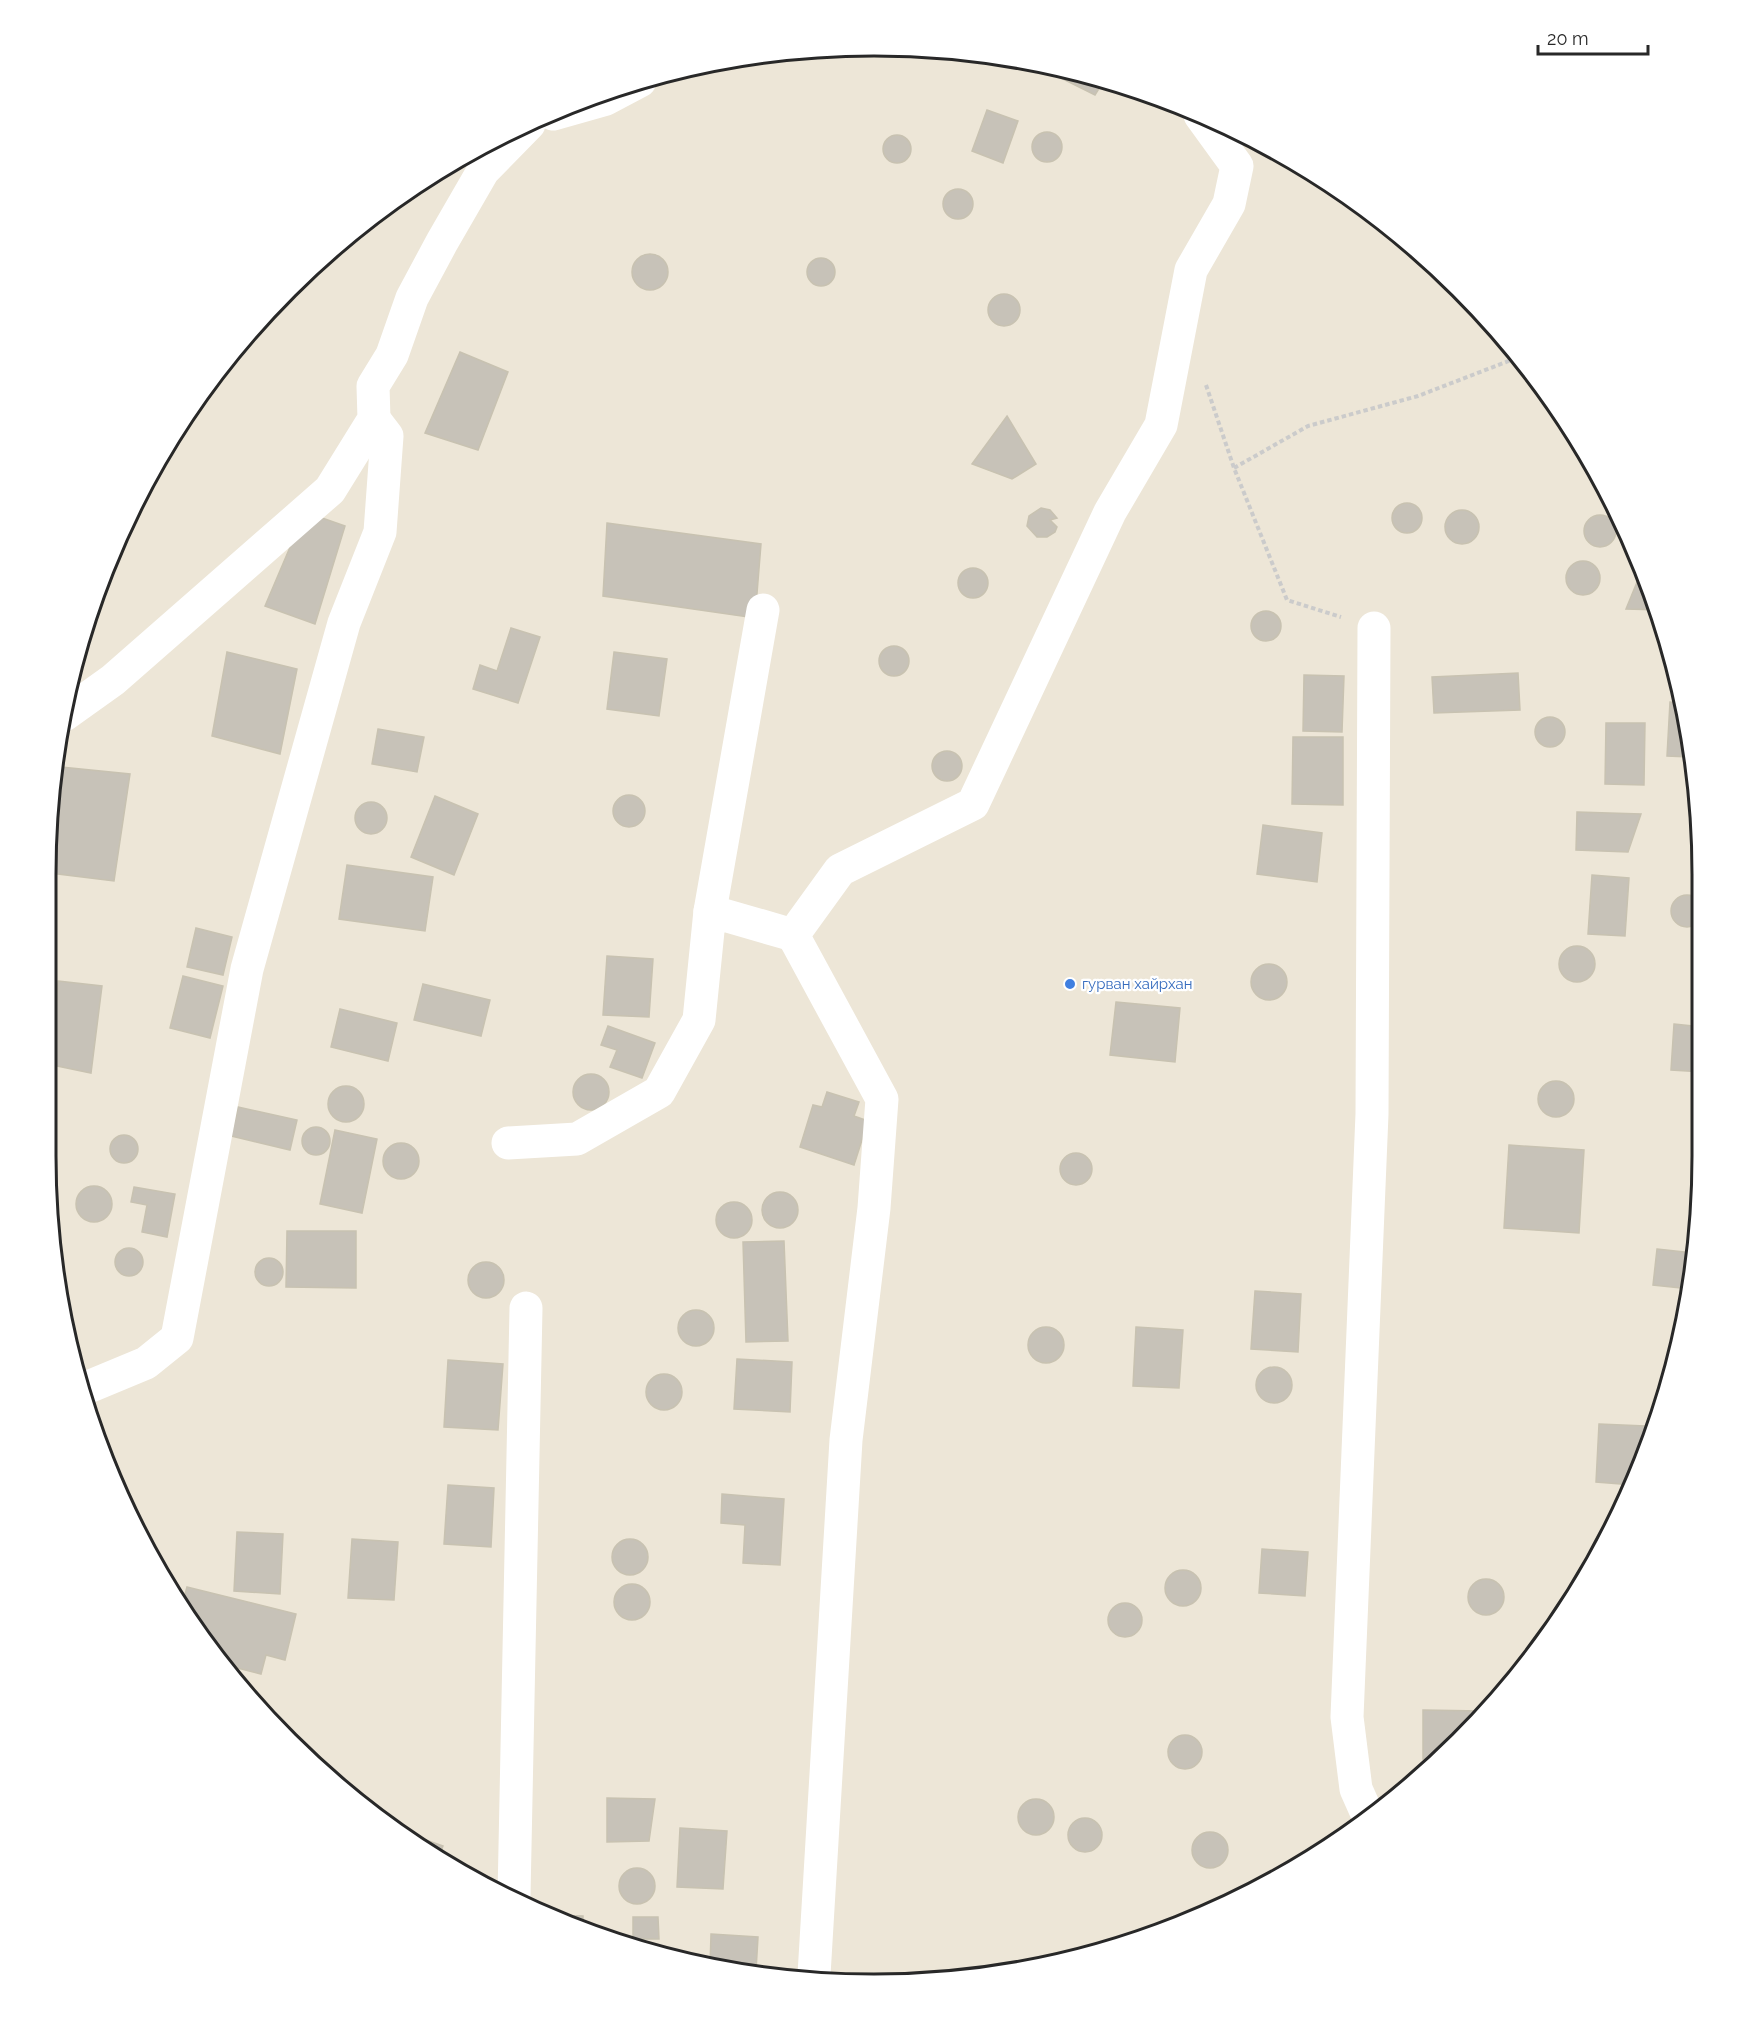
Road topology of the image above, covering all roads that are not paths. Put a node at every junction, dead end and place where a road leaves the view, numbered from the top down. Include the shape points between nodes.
1 (1210, 128) edge
2 (516, 138) edge
3 (374, 419) junction
4 (763, 610) dead end
5 (1374, 628) road end
6 (72, 709) edge
7 (710, 911) junction
8 (793, 935) junction
9 (508, 1143) dead end
10 (526, 1308) dead end
11 (89, 1387) edge
12 (1365, 1809) edge
13 (514, 1890) edge
14 (814, 1971) edge

1 - 8 street via 1238,166 1229,204 1191,270 1161,424 1110,512 973,804 840,870
2 - 3 street via 483,171 412,298 392,355 373,386
3 - 6 street via 330,490 113,680
3 - 11 street via 387,436 380,531 344,623 247,969 177,1338 146,1363
4 - 7 street
5 - 12 street via 1372,1114 1347,1717 1356,1789
7 - 8 street
7 - 9 street via 699,1020 659,1092 577,1139
8 - 14 street via 882,1099 874,1208 846,1440
10 - 13 street

